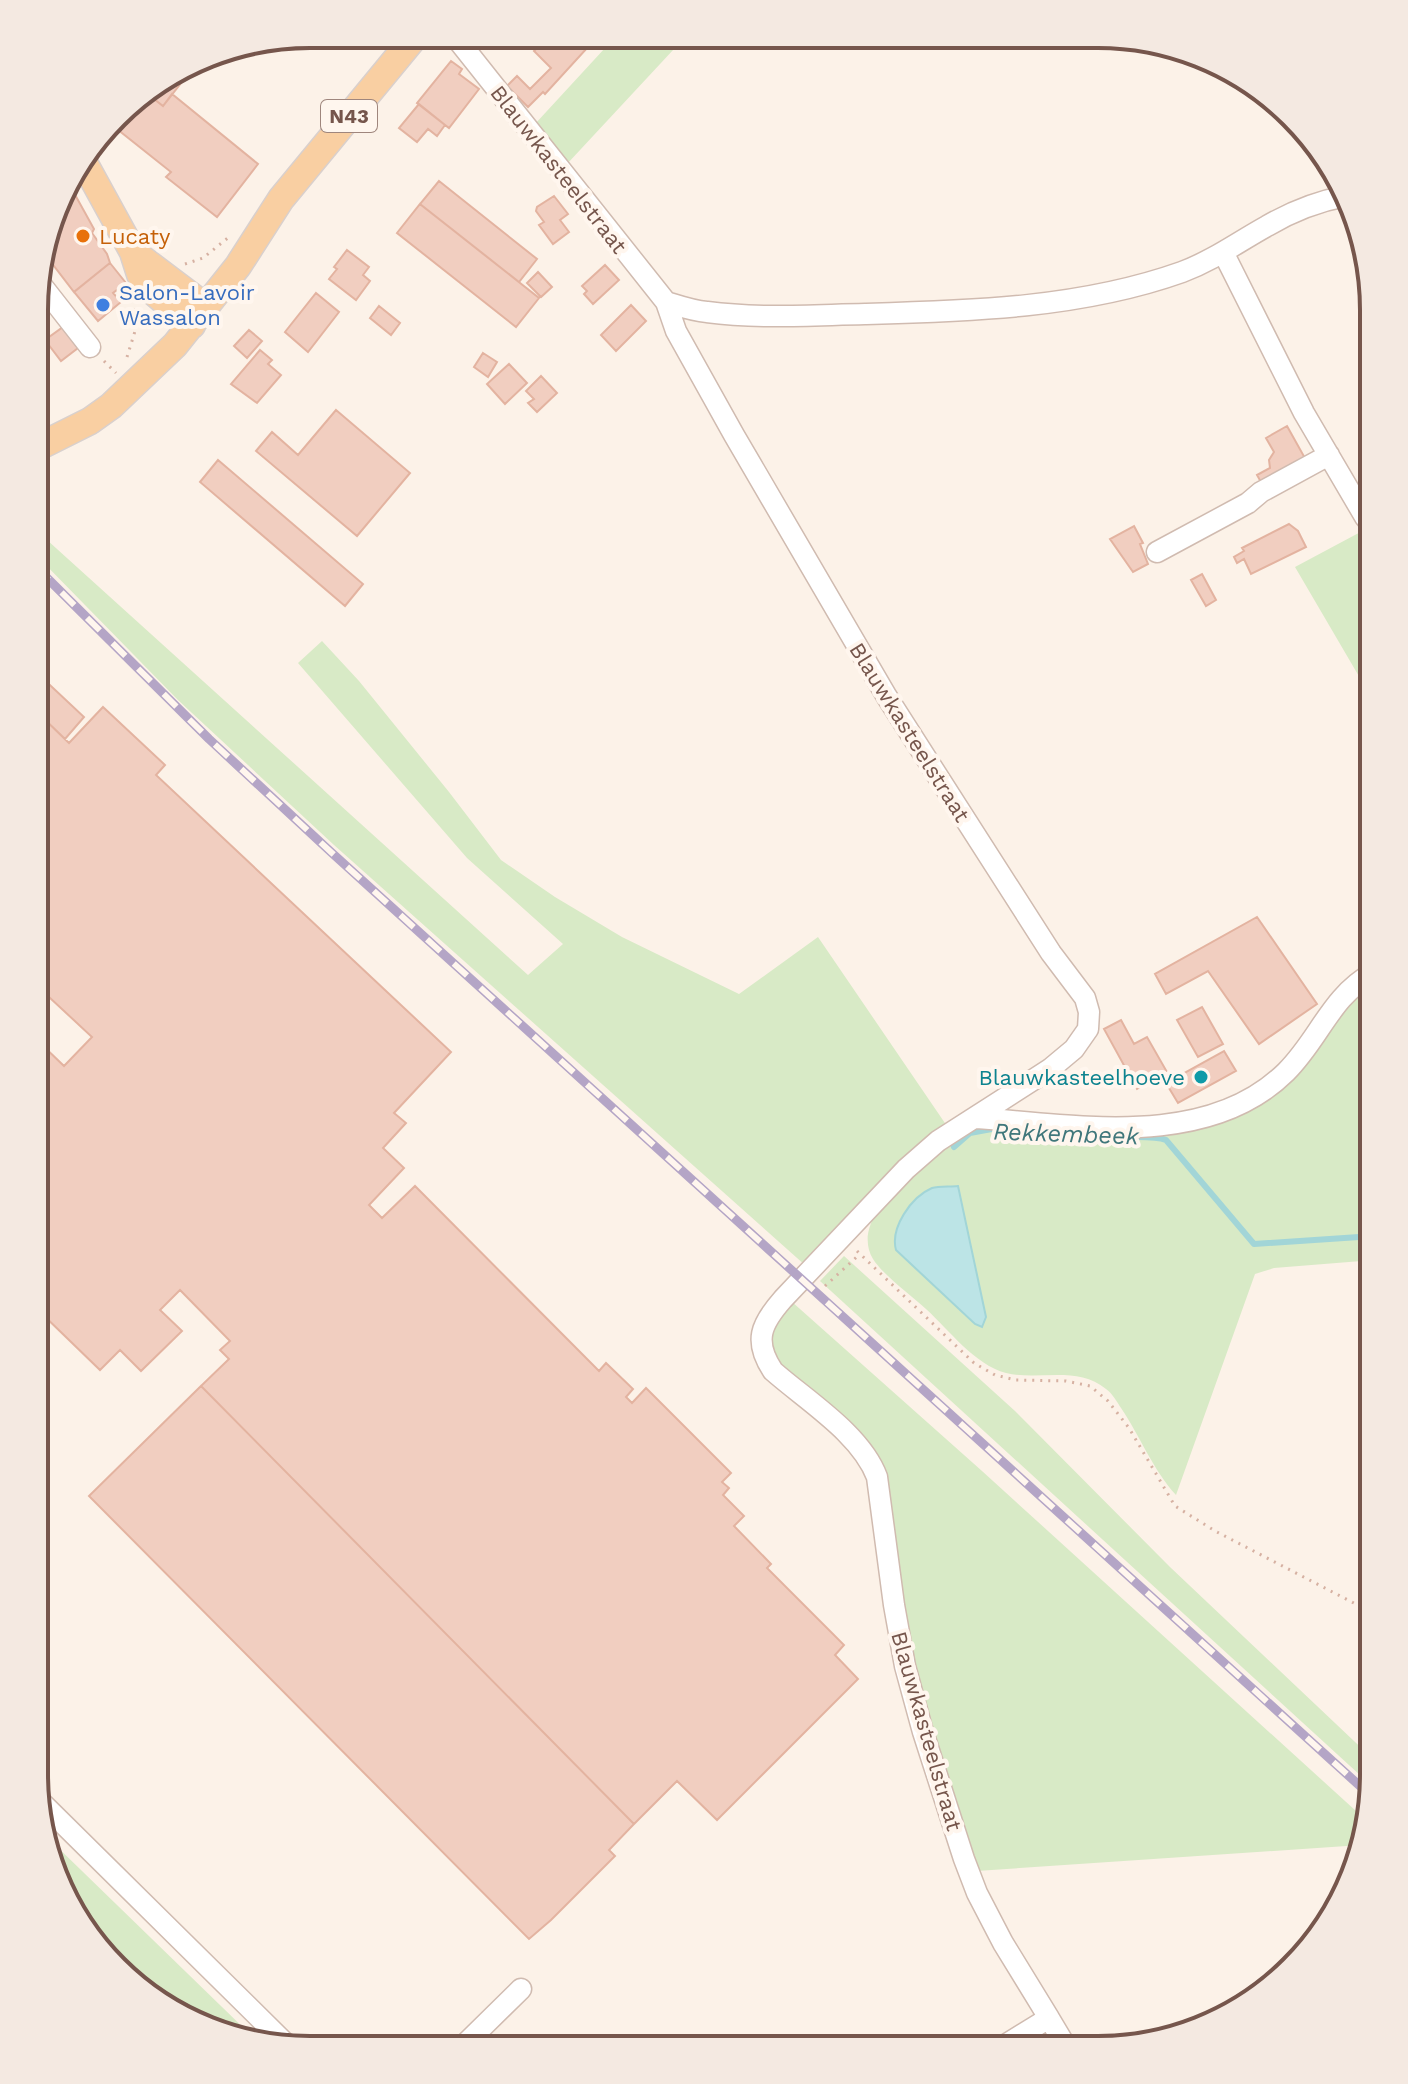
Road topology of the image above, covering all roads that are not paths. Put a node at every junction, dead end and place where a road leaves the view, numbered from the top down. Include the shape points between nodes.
1 (405, 48) edge
2 (464, 48) edge
3 (88, 171) edge
4 (1335, 199) edge
5 (1224, 254) junction
6 (49, 294) edge
7 (666, 302) junction
8 (199, 316) junction
9 (90, 347) dead end
10 (48, 442) edge
11 (1329, 455) junction
12 (1360, 508) edge
13 (1157, 552) dead end
14 (1360, 982) edge
15 (976, 1118) junction
16 (52, 1812) edge
17 (521, 1989) dead end
18 (1049, 2018) junction
19 (276, 2034) edge
20 (473, 2036) edge
21 (1020, 2036) edge
22 (1060, 2036) edge

1 - 8 main road, N43 via 281,199
2 - 7 street, Blauwkasteelstraat
3 - 8 main road via 150,289
4 - 5 street via 1268,225
5 - 7 street via 1133,287 1033,305 766,315 706,312
5 - 11 street
6 - 9 street
7 - 15 street, Blauwkasteelstraat via 676,331 734,435 887,697 1085,998 1088,1029 1074,1049
8 - 10 main road, N43 via 111,406
11 - 12 street
11 - 13 street
14 - 15 street via 1345,992 1304,1055 1275,1083 1216,1112 1142,1128
15 - 18 street, Blauwkasteelstraat via 906,1169 767,1318 761,1338 773,1371 856,1442 871,1462 882,1503 902,1651 923,1732 977,1893
16 - 19 street
17 - 20 street
18 - 21 street
18 - 22 street, Blauwkasteelstraat

